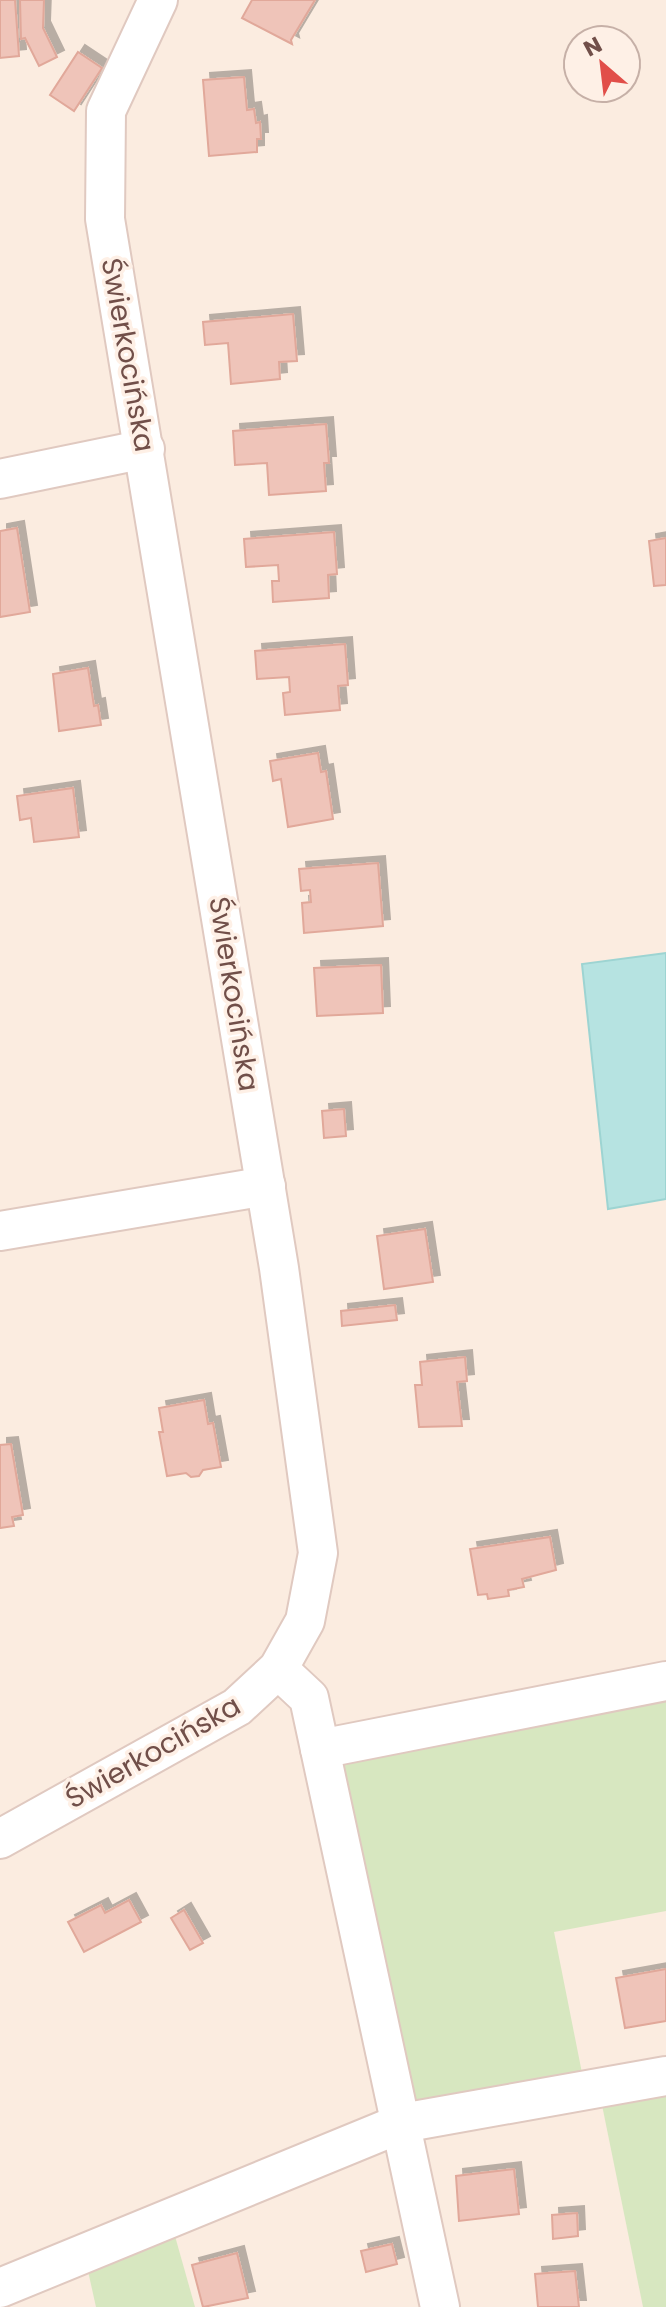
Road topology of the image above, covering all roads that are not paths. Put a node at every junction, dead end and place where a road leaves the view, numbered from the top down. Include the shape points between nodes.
1 (158, 0) edge
2 (145, 449) junction
3 (0, 479) edge
4 (266, 1186) junction
5 (0, 1231) edge
6 (278, 1669) junction
7 (666, 1681) edge
8 (320, 1749) junction
9 (0, 1839) edge
10 (666, 2076) edge
11 (402, 2123) junction
12 (0, 2288) edge
13 (440, 2307) edge

1 - 2 street, Świerkocińska via 106,111 105,219
2 - 3 street
2 - 4 street, Świerkocińska
4 - 5 street
4 - 6 street, Świerkocińska via 318,1553 305,1621
6 - 8 street via 309,1698
6 - 9 street, Świerkocińska via 237,1707
7 - 8 street
8 - 11 street
10 - 11 street
11 - 12 street
11 - 13 street

